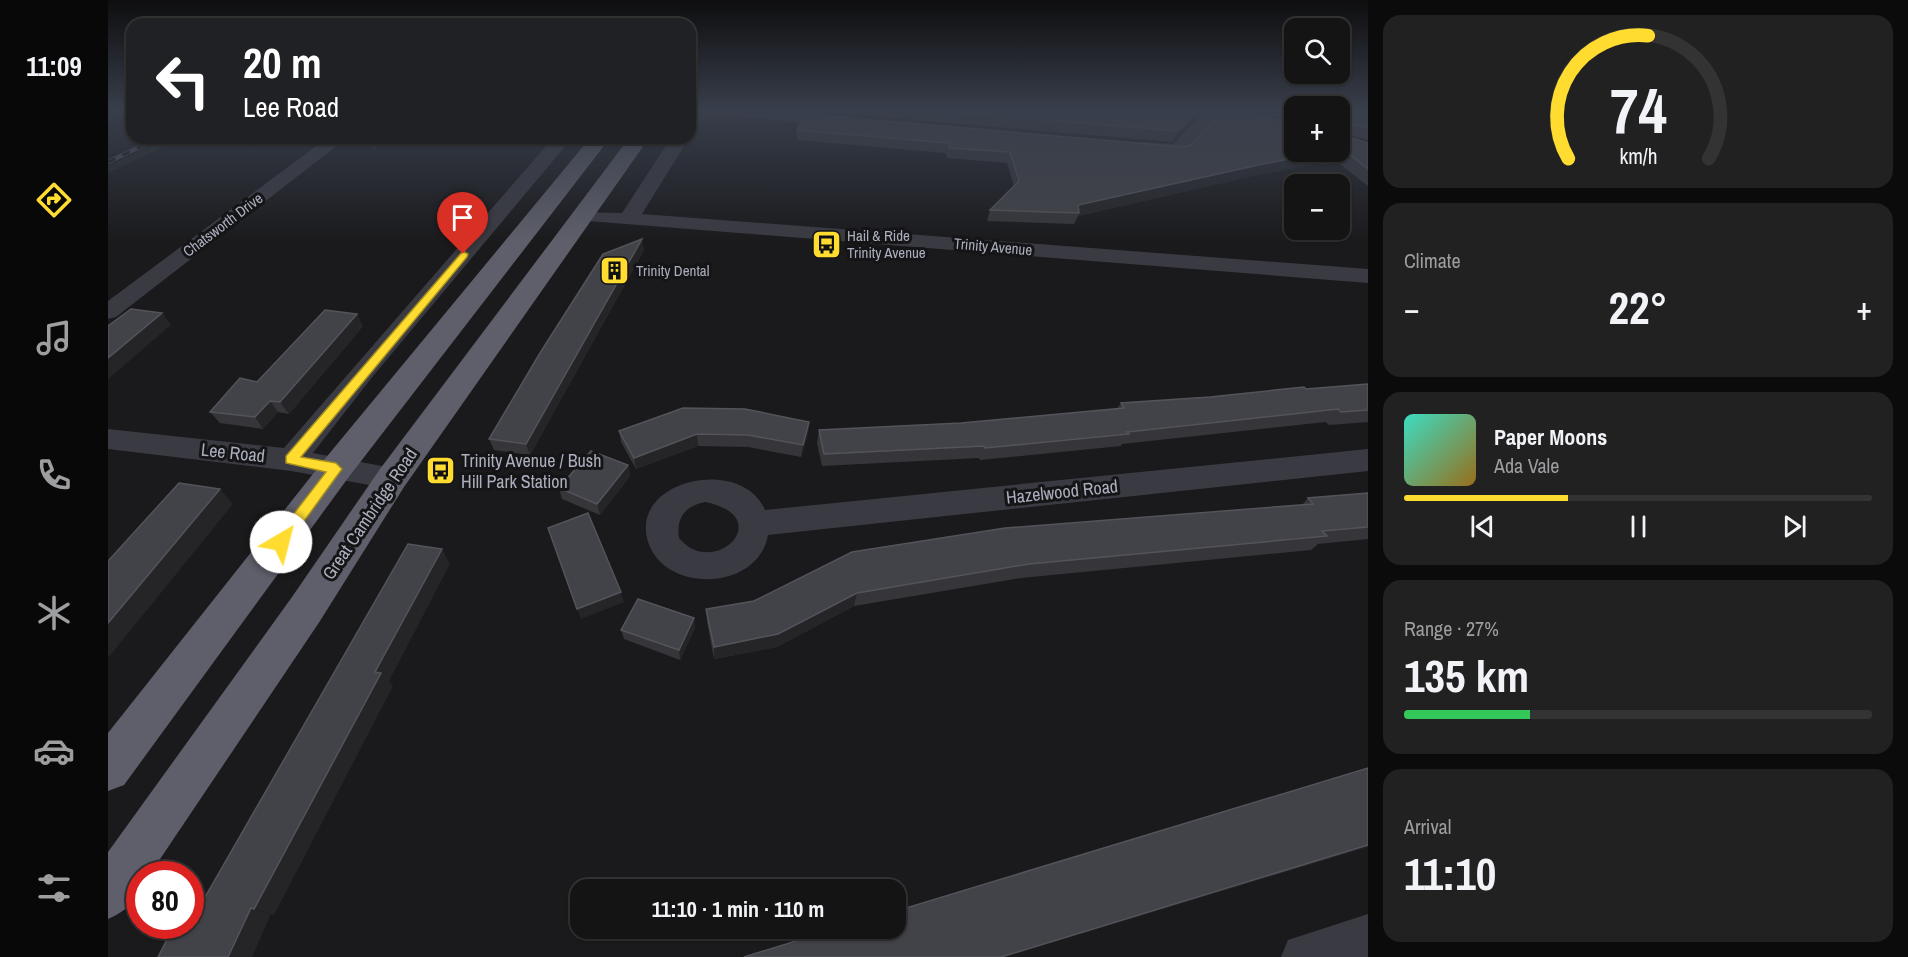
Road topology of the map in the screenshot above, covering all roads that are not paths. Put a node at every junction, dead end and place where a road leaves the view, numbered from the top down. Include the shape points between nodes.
1 (317, 154) edge
2 (550, 154) edge
3 (588, 154) edge
4 (628, 154) edge
5 (670, 154) edge
6 (583, 216) junction
7 (628, 220) junction
8 (1368, 276) edge
9 (482, 287) junction
10 (108, 289) edge
11 (132, 293) junction
12 (108, 312) edge
13 (108, 440) edge
14 (291, 460) junction
15 (1368, 460) edge
16 (336, 469) junction
17 (392, 478) junction
18 (756, 524) dead end
19 (108, 769) edge
20 (108, 894) edge
21 (1368, 937) edge
22 (1305, 957) edge

1 - 11 street, Chatsworth Drive
2 - 14 street
3 - 9 highway
4 - 6 highway, Great Cambridge Road
5 - 7 street
6 - 7 street, Trinity Avenue
6 - 9 highway via 570,214 549,223
6 - 17 highway, Great Cambridge Road
7 - 8 street, Trinity Avenue
9 - 16 highway
10 - 11 street
11 - 12 street, Chatsworth Drive
13 - 14 street, Lee Road
14 - 16 street, Lee Road
15 - 18 street, Hazelwood Road
16 - 17 street, Lee Road
16 - 19 highway
17 - 20 highway, Great Cambridge Road
21 - 22 street

